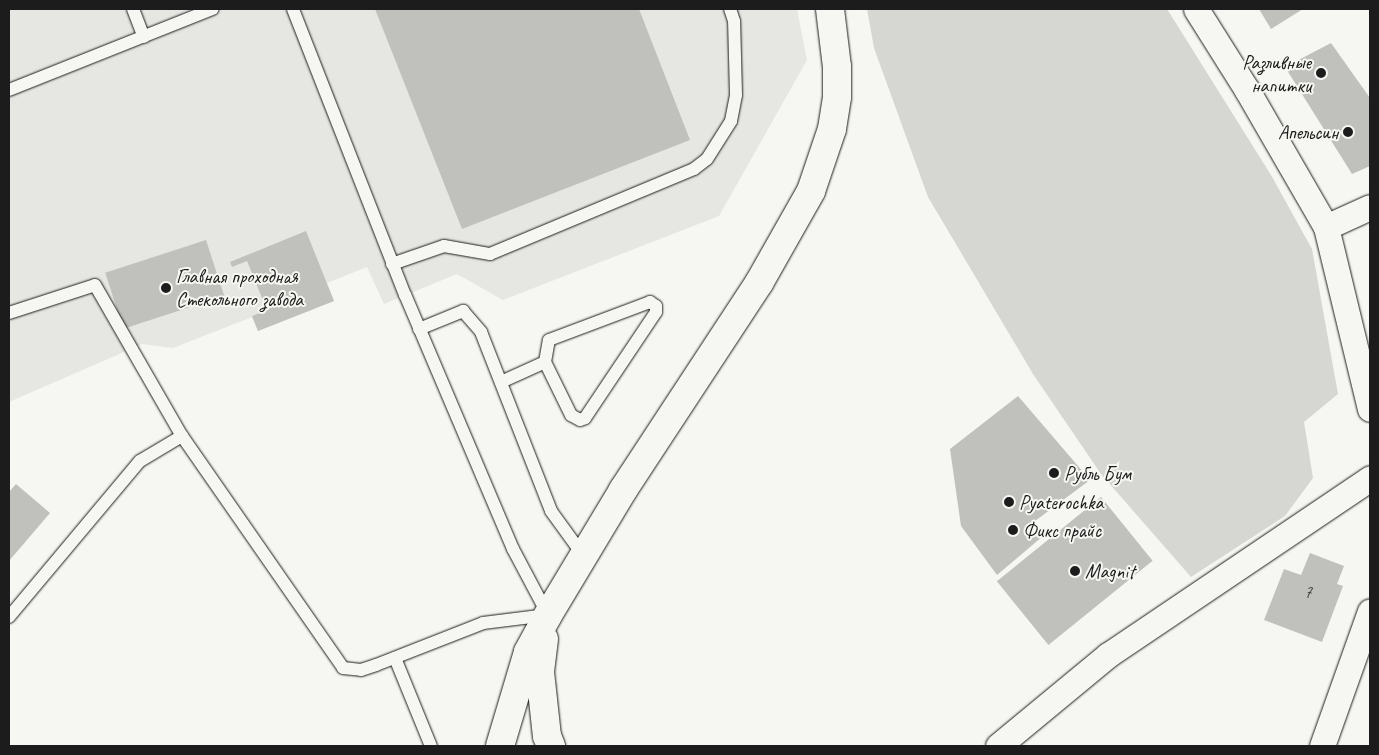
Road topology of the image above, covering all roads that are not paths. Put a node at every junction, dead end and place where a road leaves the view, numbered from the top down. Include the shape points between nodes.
1 (133, 9) edge
2 (213, 9) edge
3 (293, 9) edge
4 (730, 9) edge
5 (830, 9) edge
6 (1196, 9) edge
7 (144, 36) junction
8 (9, 90) edge
9 (1370, 207) edge
10 (1326, 227) junction
11 (392, 264) junction
12 (9, 313) edge
13 (419, 329) junction
14 (1352, 339) junction
15 (545, 362) junction
16 (1370, 368) edge
17 (501, 382) junction
18 (1370, 409) edge
19 (182, 436) junction
20 (1370, 478) edge
21 (583, 555) junction
22 (1370, 611) edge
23 (548, 615) junction
24 (9, 617) edge
25 (395, 658) junction
26 (431, 746) edge
27 (500, 746) edge
28 (551, 746) edge
29 (998, 746) edge
30 (1322, 746) edge

1 - 7 lane
2 - 7 lane
3 - 11 lane
4 - 11 lane via 734,21 736,95 731,121 707,159 694,169 490,254 444,246
5 - 21 main road via 837,59 837,97 832,129 811,191 759,284
6 - 10 street
7 - 8 lane
9 - 10 street
10 - 14 street
11 - 13 lane
12 - 19 lane via 95,285
13 - 17 lane via 463,312 481,332
13 - 23 lane via 513,549
14 - 16 street
14 - 18 street
15 - 15 lane via 571,415 580,420 585,418 656,312 656,306 650,302 549,340
15 - 17 lane
17 - 21 lane via 551,511
19 - 24 lane via 140,461
19 - 25 lane via 343,668 361,670
20 - 29 street via 1108,655
21 - 23 main road
22 - 30 street
23 - 25 lane via 483,623
23 - 27 main road via 528,652
23 - 28 main road via 540,672
25 - 26 lane

